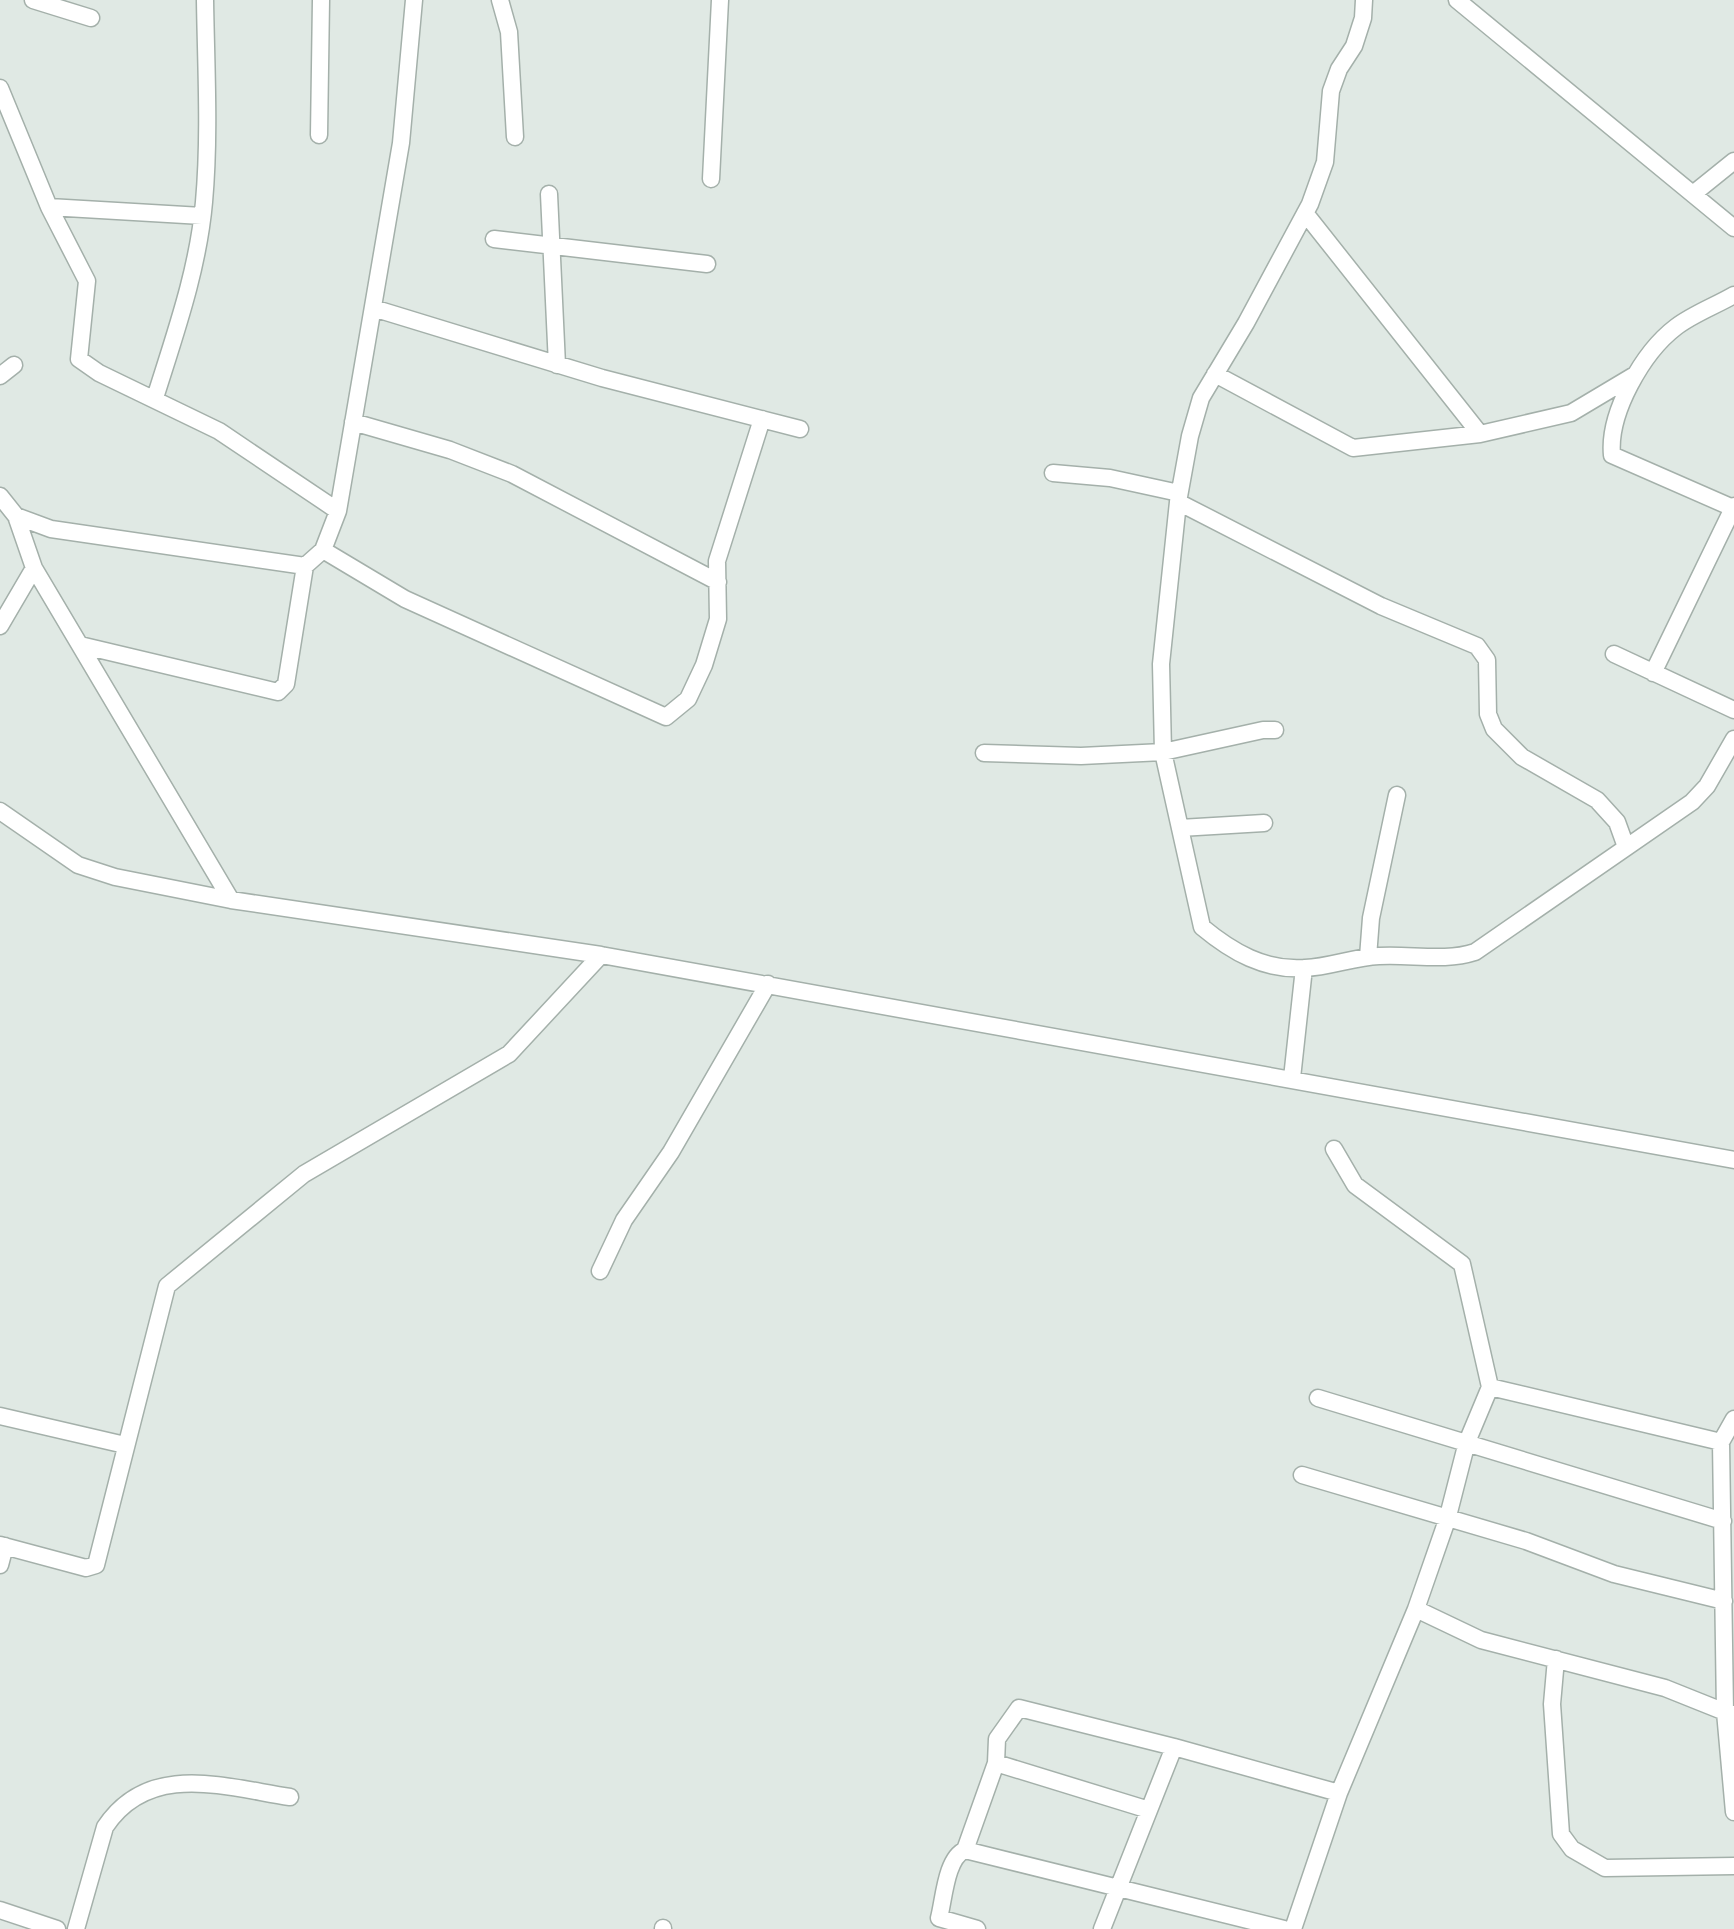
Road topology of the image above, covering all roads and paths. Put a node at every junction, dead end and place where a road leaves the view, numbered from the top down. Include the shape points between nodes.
1 (33, 0) edge
2 (205, 0) edge
3 (321, 0) edge
4 (414, 0) edge
5 (500, 0) edge
6 (720, 0) edge
7 (1364, 0) edge
8 (1458, 0) edge
9 (91, 18) dead end
10 (0, 88) edge
11 (318, 135) dead end
12 (515, 137) dead end
13 (1734, 161) edge
14 (710, 179) dead end
15 (549, 194) dead end
16 (1693, 194) junction
17 (49, 207) junction
18 (1305, 213) junction
19 (202, 216) junction
20 (1734, 228) edge
21 (494, 239) dead end
22 (552, 246) junction
23 (707, 264) dead end
24 (1734, 295) edge
25 (373, 308) junction
26 (14, 365) dead end
27 (557, 365) junction
28 (1215, 374) junction
29 (0, 376) edge
30 (1633, 376) junction
31 (155, 398) junction
32 (762, 419) junction
33 (353, 422) junction
34 (800, 429) dead end
35 (1480, 434) junction
36 (1053, 473) dead end
37 (0, 496) edge
38 (1178, 498) junction
39 (1733, 507) edge
40 (338, 511) junction
41 (16, 516) junction
42 (323, 551) junction
43 (305, 566) junction
44 (34, 568) junction
45 (718, 582) junction
46 (0, 626) edge
47 (80, 645) junction
48 (1614, 654) dead end
49 (1653, 673) junction
50 (1734, 710) edge
51 (1275, 730) dead end
52 (1734, 739) edge
53 (984, 752) dead end
54 (1163, 752) junction
55 (1397, 795) dead end
56 (0, 811) edge
57 (1264, 823) dead end
58 (1180, 828) junction
59 (1626, 847) junction
60 (231, 900) junction
61 (601, 955) junction
62 (1368, 957) junction
63 (1304, 968) junction
64 (768, 984) junction
65 (1292, 1078) junction
66 (1334, 1149) dead end
67 (1734, 1160) edge
68 (600, 1271) dead end
69 (1490, 1387) junction
70 (1318, 1398) dead end
71 (0, 1416) edge
72 (1734, 1419) edge
73 (1467, 1442) junction
74 (1721, 1442) junction
75 (125, 1445) junction
76 (1302, 1475) dead end
77 (1728, 1476) edge
78 (1447, 1520) junction
79 (1723, 1521) junction
80 (3, 1546) edge
81 (0, 1565) edge
82 (1724, 1601) junction
83 (1416, 1609) junction
84 (1556, 1659) junction
85 (1729, 1713) edge
86 (1174, 1747) junction
87 (996, 1763) junction
88 (1339, 1793) junction
89 (290, 1797) dead end
90 (1149, 1810) junction
91 (1734, 1812) edge
92 (965, 1850) junction
93 (1734, 1866) edge
94 (1118, 1890) junction
95 (0, 1910) edge
96 (54, 1929) edge
97 (76, 1929) edge
98 (977, 1929) edge
99 (1102, 1929) edge
100 (1284, 1929) edge
101 (1293, 1929) edge

1 - 9 street
2 - 19 street via 207,120
3 - 11 street
4 - 25 street via 401,143
5 - 12 street via 509,32
6 - 14 street
7 - 18 street via 1354,46 1331,91 1325,162
8 - 16 street
10 - 17 street
13 - 16 street
15 - 22 street
16 - 20 street
17 - 19 street
17 - 31 street via 88,281 79,359
18 - 28 street
18 - 35 street
19 - 31 street via 187,296
21 - 22 street
22 - 23 street
22 - 27 street
24 - 30 street via 1675,327
25 - 27 street
25 - 33 street
26 - 29 street
27 - 32 street
28 - 35 street via 1353,448
28 - 38 street via 1201,398
30 - 35 street via 1571,413
30 - 39 street via 1610,439 1612,455
31 - 40 street via 219,431
32 - 34 street
32 - 45 street via 717,561
33 - 40 street
33 - 45 street via 513,474
36 - 38 street via 1110,478
37 - 41 street
38 - 54 street via 1161,664
38 - 59 street via 1381,606 1477,646 1487,660 1488,714 1494,729 1522,757 1597,800 1617,822
39 - 49 street
40 - 42 street
41 - 43 street via 51,529
41 - 44 street
42 - 43 street
42 - 45 street via 405,600 666,717 688,699 704,665 718,619
43 - 47 street via 286,684 278,692
44 - 46 street
44 - 47 street
47 - 60 street
48 - 49 street
49 - 50 street
51 - 54 street
52 - 59 street via 1707,786 1692,802
53 - 54 street via 1081,757
54 - 58 street
55 - 62 street via 1371,918
56 - 60 street via 78,864 115,877
57 - 58 street
58 - 63 street via 1202,927 1225,946 1264,965
59 - 62 street via 1475,952 1452,959
60 - 61 street
61 - 64 street
61 - 75 street via 509,1054 304,1174 167,1286
62 - 63 street
63 - 65 street
64 - 65 street
64 - 68 street via 671,1152 624,1220
65 - 67 street
66 - 69 street via 1355,1185 1462,1264
69 - 73 street
69 - 74 street
70 - 73 street
71 - 75 street
72 - 74 street
73 - 78 street
73 - 79 street
74 - 77 street
75 - 80 street via 96,1565 86,1568
76 - 78 street
77 - 79 street
78 - 82 street via 1526,1541 1614,1574
78 - 83 street
79 - 82 street
80 - 81 street
82 - 85 street
83 - 84 street via 1481,1640
83 - 88 street
84 - 85 street via 1665,1688
84 - 93 street via 1552,1704 1561,1834 1572,1849 1605,1868
85 - 91 street
86 - 87 street via 1019,1708 997,1739
86 - 88 street
86 - 90 street
87 - 90 street
87 - 92 street
88 - 101 street
89 - 97 street via 183,1781 139,1795 114,1813 105,1827
90 - 94 street
92 - 94 street
92 - 98 street via 953,1862 939,1918
94 - 99 street
94 - 100 street
95 - 96 street

